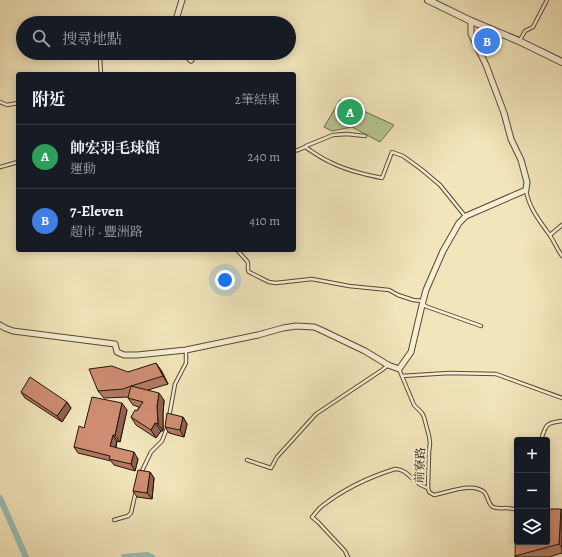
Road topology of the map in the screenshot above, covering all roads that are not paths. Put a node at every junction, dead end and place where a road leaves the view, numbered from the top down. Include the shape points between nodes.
1 (182, 0) edge
2 (428, 0) edge
3 (547, 0) edge
4 (177, 16) edge
5 (471, 21) junction
6 (519, 41) junction
7 (100, 60) edge
8 (562, 62) edge
9 (101, 72) edge
10 (0, 102) edge
11 (16, 103) edge
12 (365, 136) dead end
13 (306, 146) junction
14 (296, 150) edge
15 (16, 162) edge
16 (0, 166) edge
17 (526, 190) junction
18 (466, 216) junction
19 (562, 225) edge
20 (550, 235) junction
21 (239, 252) edge
22 (562, 256) edge
23 (423, 301) junction
24 (0, 325) edge
25 (481, 326) dead end
26 (186, 350) junction
27 (388, 365) junction
28 (399, 369) junction
29 (402, 376) junction
30 (562, 398) edge
31 (562, 421) edge
32 (542, 437) edge
33 (247, 460) dead end
34 (139, 478) edge
35 (137, 486) edge
36 (428, 488) junction
37 (515, 509) edge
38 (114, 520) dead end
39 (348, 557) edge

1 - 4 street
2 - 5 street
3 - 6 lane via 533,27 525,31
5 - 6 street
5 - 17 street via 471,34 486,65 511,139 521,160 527,182
6 - 8 street
7 - 9 lane
10 - 11 lane via 7,105
12 - 13 lane via 333,135
13 - 14 lane
13 - 18 lane via 330,162 382,178 392,152 403,156 440,185
15 - 16 lane
17 - 18 street
17 - 20 lane via 531,207
18 - 23 street via 459,223 443,251
19 - 20 lane
20 - 22 lane
21 - 23 lane via 247,261 249,272 269,282 312,279 389,290 413,300
23 - 25 lane via 426,306
23 - 28 street via 411,352
24 - 26 street via 13,330 115,344 117,352 124,355
26 - 27 street via 283,328 314,327 366,350
26 - 34 lane via 186,363 175,384 167,431 162,441 151,452
27 - 28 street
27 - 33 lane via 316,414 270,468
28 - 29 lane, 前寮路
29 - 30 lane via 496,374
29 - 36 lane, 前寮路 via 414,405 424,417 429,436
31 - 32 lane via 552,422 546,426
35 - 38 lane via 132,514
36 - 37 lane, 前寮路 via 434,496 460,488 474,488 484,493 494,508
36 - 39 lane via 400,469 395,469 363,481 321,507 312,517

